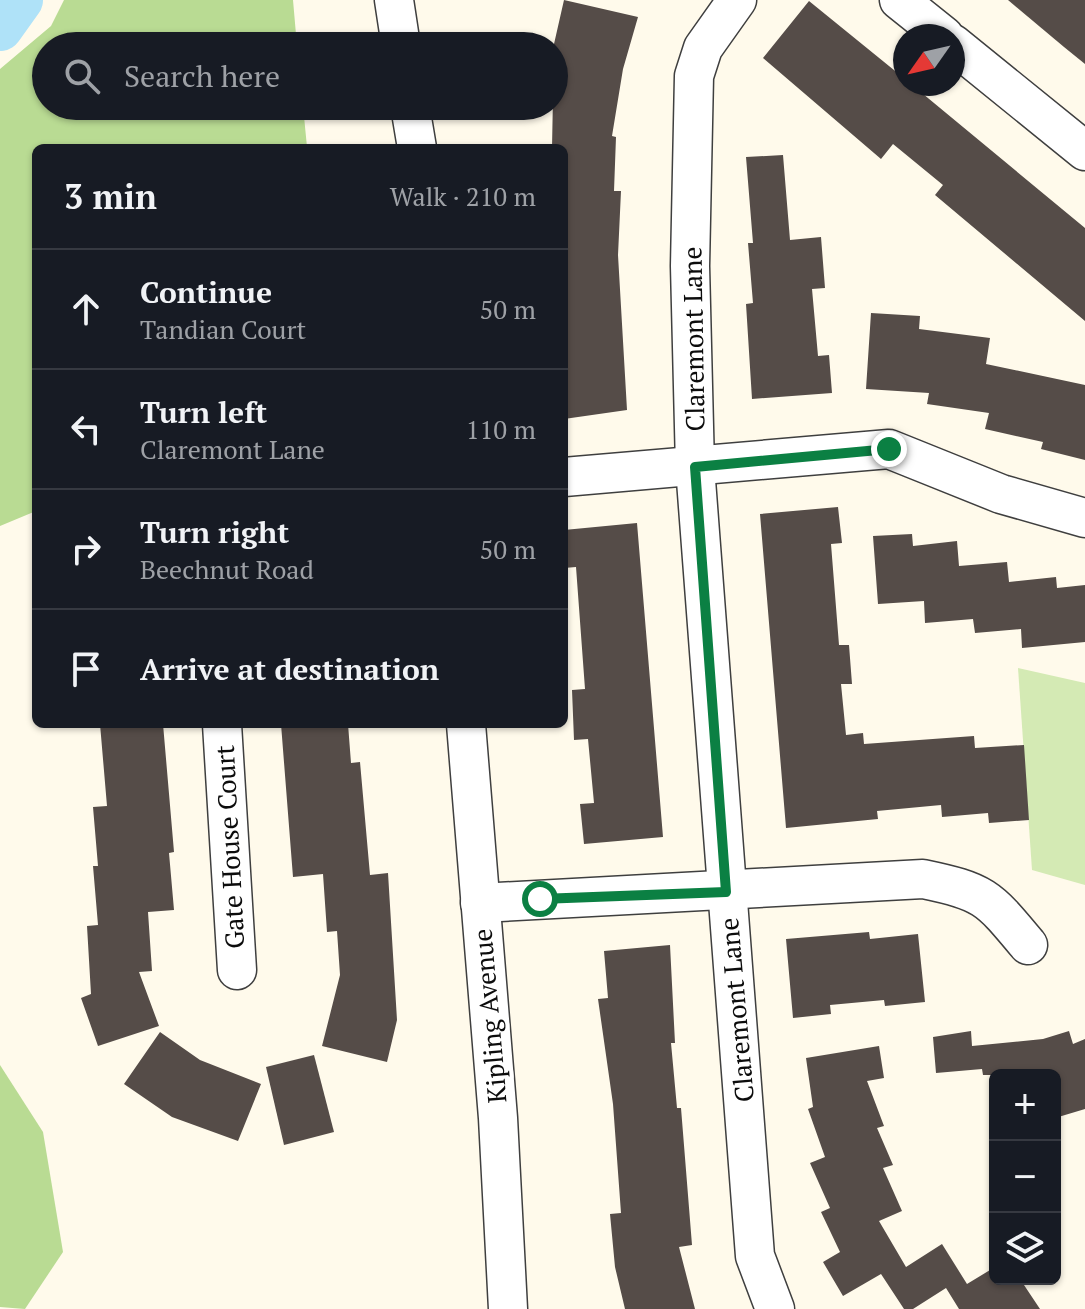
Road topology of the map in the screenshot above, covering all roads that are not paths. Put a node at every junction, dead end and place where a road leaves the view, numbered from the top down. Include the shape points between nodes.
1 (394, 0) edge
2 (737, 0) edge
3 (899, 0) edge
4 (929, 24) edge
5 (399, 32) edge
6 (965, 54) edge
7 (412, 120) edge
8 (416, 144) edge
9 (1085, 151) edge
10 (695, 467) junction
11 (568, 477) edge
12 (1085, 518) edge
13 (222, 728) edge
14 (466, 728) edge
15 (726, 892) junction
16 (480, 903) junction
17 (1028, 945) dead end
18 (237, 970) dead end
19 (508, 1309) edge
20 (775, 1309) edge

1 - 5 street
2 - 10 street, Claremont Lane via 703,48 694,76 690,266
3 - 4 street
6 - 9 street
7 - 8 street
10 - 11 street
10 - 12 street via 889,449 1001,494
10 - 15 street, Claremont Lane
13 - 18 street, Gate House Court
14 - 16 street, Kipling Avenue
15 - 16 street
15 - 17 street via 923,879 991,900
15 - 20 street, Claremont Lane via 755,1256
16 - 19 street, Kipling Avenue

